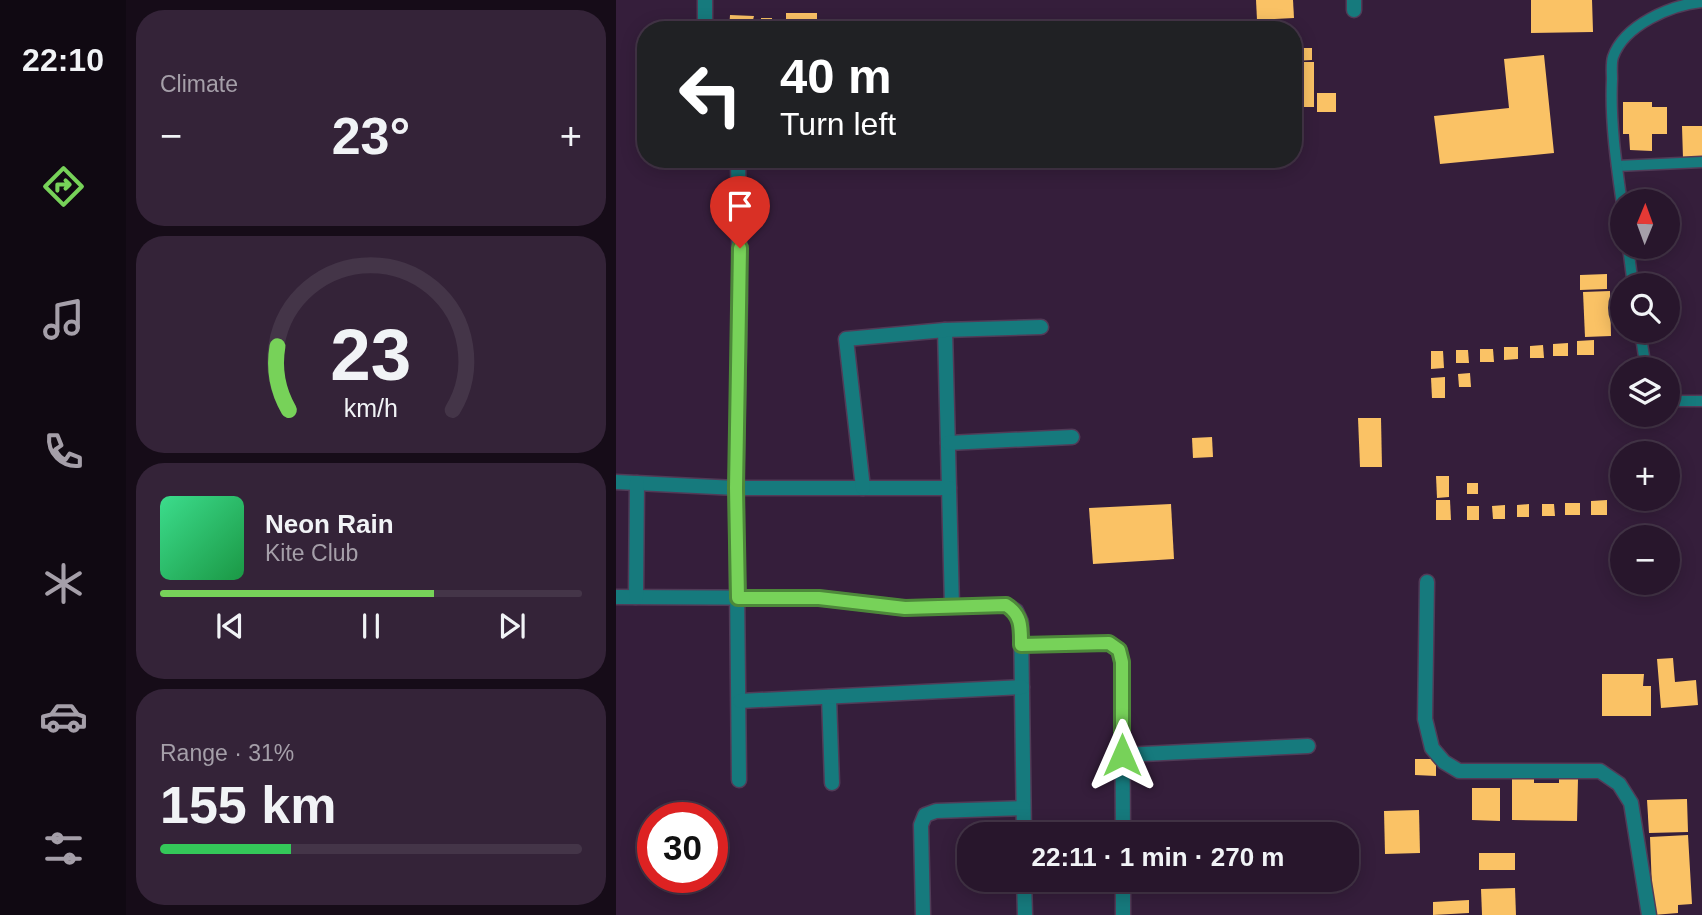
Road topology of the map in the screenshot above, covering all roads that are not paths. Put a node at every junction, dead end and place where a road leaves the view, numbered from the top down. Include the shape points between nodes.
1 (705, 0) edge
2 (1702, 2) edge
3 (705, 21) edge
4 (1702, 162) edge
5 (1617, 166) junction
6 (738, 168) edge
7 (1620, 189) edge
8 (1041, 327) dead end
9 (945, 330) junction
10 (1680, 401) edge
11 (1702, 401) edge
12 (1072, 437) dead end
13 (948, 443) junction
14 (616, 482) edge
15 (637, 483) junction
16 (736, 488) junction
17 (863, 488) junction
18 (949, 488) junction
19 (1427, 582) dead end
20 (616, 597) edge
21 (636, 597) junction
22 (738, 598) junction
23 (952, 606) junction
24 (1021, 645) junction
25 (1021, 687) junction
26 (828, 697) junction
27 (740, 701) junction
28 (1308, 746) dead end
29 (1122, 755) junction
30 (739, 780) dead end
31 (832, 783) dead end
32 (1023, 808) junction
33 (1024, 822) edge
34 (1123, 822) edge
35 (1024, 892) edge
36 (1123, 892) edge
37 (923, 915) edge
38 (1025, 915) edge
39 (1123, 915) edge
40 (1649, 915) edge

1 - 3 street
2 - 5 lane via 1656,14 1627,37 1613,57 1611,111
4 - 5 lane
5 - 7 lane
6 - 16 street
8 - 9 street
9 - 13 street
9 - 17 street via 846,339
10 - 11 lane
12 - 13 street
13 - 18 street
14 - 15 street
15 - 16 street
15 - 21 street
16 - 17 street
16 - 22 street
17 - 18 street
18 - 23 street
19 - 40 street via 1425,719 1432,748 1459,771 1600,771 1619,785 1631,803
20 - 21 street
21 - 22 street
22 - 23 street via 819,598 905,608
22 - 27 street
23 - 24 street via 1006,605 1016,611 1021,622
24 - 25 street
24 - 29 street via 1109,643 1119,650
25 - 26 street
25 - 32 street
26 - 27 street
26 - 31 street
27 - 30 street
28 - 29 street
29 - 34 street
32 - 33 street
32 - 37 street via 925,815 921,825
35 - 38 street
36 - 39 street

